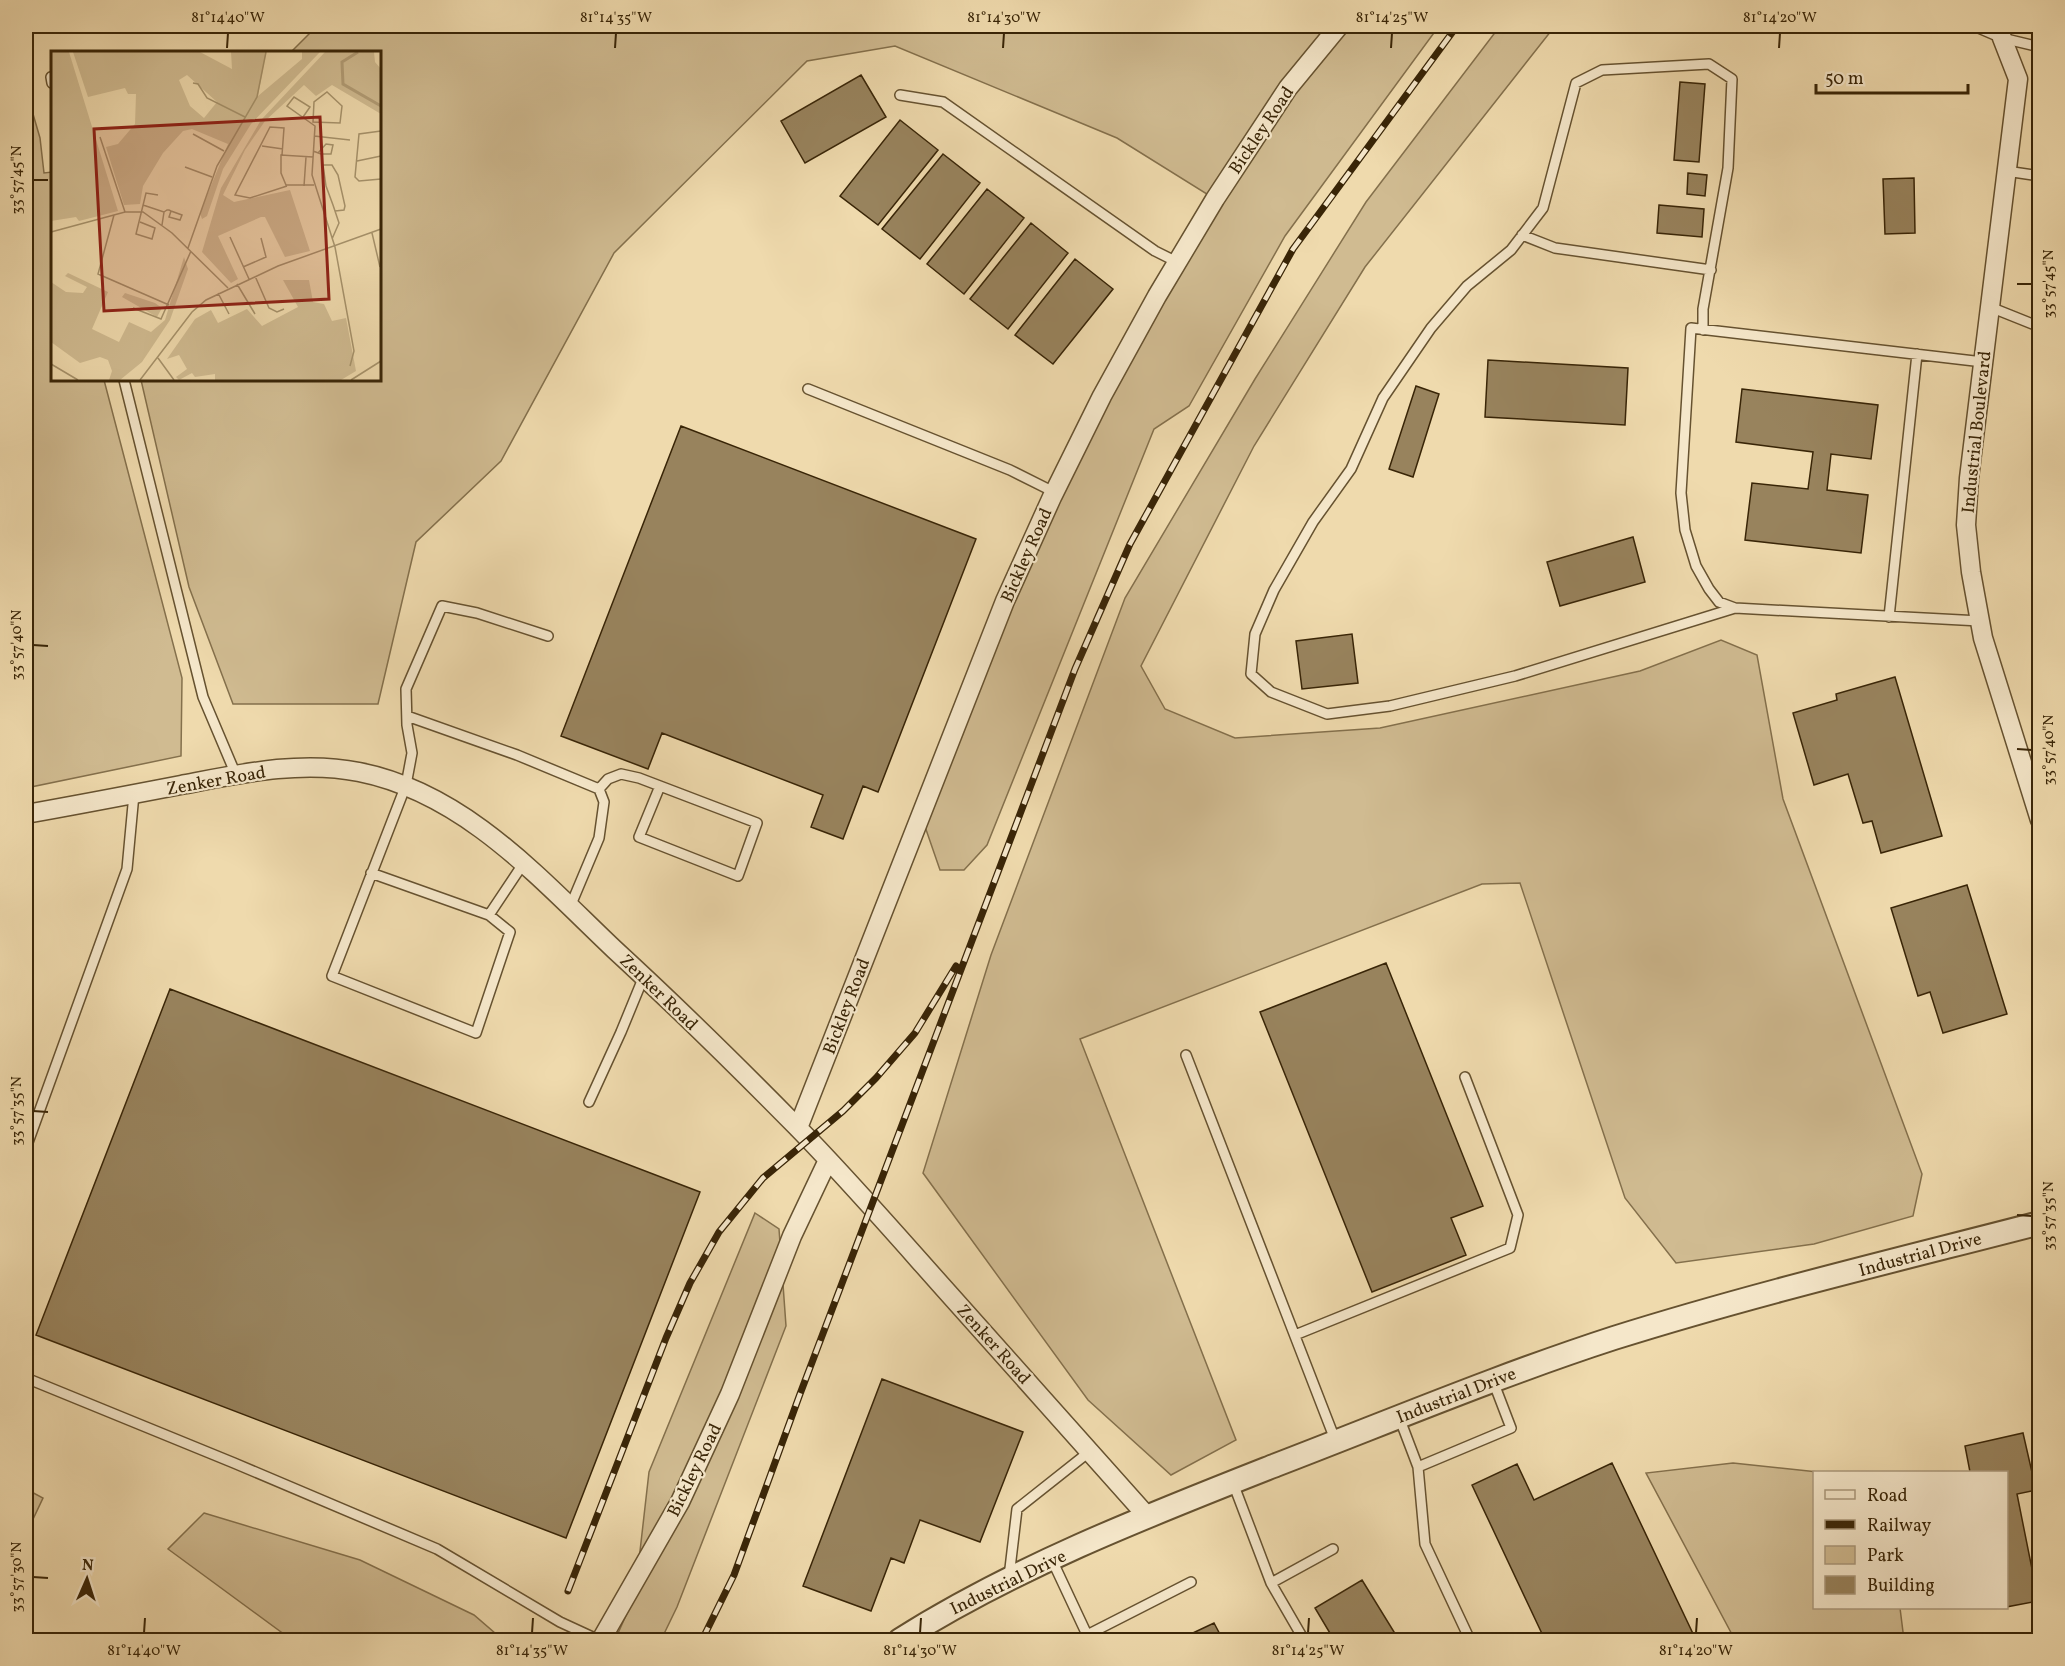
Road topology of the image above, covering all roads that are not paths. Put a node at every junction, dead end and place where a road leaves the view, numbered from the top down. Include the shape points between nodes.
1 (1339, 26) edge
2 (1974, 26) edge
3 (2006, 32) edge
4 (2040, 47) edge
5 (900, 95) dead end
6 (2006, 171) junction
7 (2040, 176) edge
8 (1522, 236) junction
9 (1178, 262) junction
10 (1711, 270) junction
11 (1990, 307) junction
12 (2040, 316) edge
13 (2036, 325) edge
14 (1703, 330) junction
15 (1917, 354) junction
16 (1983, 362) junction
17 (124, 381) edge
18 (808, 389) dead end
19 (1054, 492) junction
20 (1735, 608) junction
21 (1889, 617) junction
22 (1980, 621) junction
23 (548, 636) dead end
24 (407, 716) junction
25 (236, 775) junction
26 (406, 785) junction
27 (660, 786) junction
28 (599, 789) junction
29 (134, 794) junction
30 (26, 814) edge
31 (2040, 820) edge
32 (522, 864) junction
33 (371, 873) junction
34 (570, 908) junction
35 (489, 915) junction
36 (644, 976) junction
37 (1186, 1054) dead end
38 (1465, 1077) dead end
39 (589, 1102) dead end
40 (798, 1128) junction
41 (26, 1148) edge
42 (828, 1160) junction
43 (2040, 1223) edge
44 (1295, 1335) junction
45 (26, 1378) edge
46 (1493, 1380) junction
47 (1399, 1418) junction
48 (1336, 1442) junction
49 (1089, 1452) junction
50 (1418, 1467) junction
51 (1233, 1483) junction
52 (1147, 1516) junction
53 (1333, 1550) dead end
54 (1052, 1560) junction
55 (1009, 1580) junction
56 (1191, 1582) dead end
57 (1271, 1583) junction
58 (1089, 1638) edge
59 (600, 1641) edge
60 (900, 1641) edge
61 (1304, 1641) edge
62 (1470, 1641) edge

1 - 9 street, Bickley Road via 1288,88
2 - 3 lane
3 - 4 lane
3 - 6 street, Industrial Boulevard via 2018,79
5 - 9 lane via 943,102 1155,251
6 - 7 lane
6 - 11 street, Industrial Boulevard
8 - 10 lane via 1555,248
8 - 10 lane via 1543,208 1576,83 1602,70 1709,64 1732,80 1728,168
8 - 20 lane via 1460,294 1431,328 1383,398 1351,469 1313,522 1274,590 1255,634 1251,674 1271,692 1327,714 1390,706 1515,676
9 - 19 street, Bickley Road via 1102,396
10 - 14 lane
11 - 13 lane
11 - 16 street, Industrial Boulevard
12 - 13 lane
14 - 15 lane
14 - 20 lane via 1691,328 1681,493 1685,530 1696,567 1709,589 1719,602
15 - 16 lane
15 - 21 lane
16 - 22 street, Industrial Boulevard via 1966,525
17 - 25 lane via 203,697
18 - 19 lane via 1010,470
19 - 40 street, Bickley Road via 1005,601
20 - 21 lane
21 - 22 lane
22 - 31 street, Industrial Boulevard
23 - 24 lane via 442,606 406,689
24 - 26 lane via 412,753
24 - 28 lane via 517,754
25 - 26 street, Zenker Road via 320,767 358,771
25 - 29 street, Zenker Road
26 - 32 street, Zenker Road via 456,812
26 - 33 lane
27 - 27 lane via 757,823 738,876 639,837
27 - 28 lane via 621,774 608,779
28 - 34 lane via 604,802 598,838
29 - 30 street, Zenker Road
29 - 41 lane via 127,868
32 - 34 street, Zenker Road
32 - 35 lane
33 - 35 lane
33 - 35 lane via 332,976 476,1033 510,932
34 - 36 street, Zenker Road
36 - 39 lane
36 - 40 street, Zenker Road
37 - 44 lane
38 - 44 lane via 1518,1215 1510,1248
40 - 42 street, Zenker Road
42 - 49 street, Zenker Road
42 - 59 street, Bickley Road via 680,1502
43 - 46 street, Industrial Drive via 1721,1306
44 - 48 lane
45 - 59 lane via 437,1550
46 - 47 street, Industrial Drive
46 - 50 lane via 1511,1428
47 - 48 street, Industrial Drive
47 - 50 lane
48 - 51 street, Industrial Drive
49 - 52 street, Zenker Road
49 - 55 lane via 1017,1509
50 - 62 lane via 1425,1544
51 - 52 street, Industrial Drive
51 - 57 lane
52 - 54 street, Industrial Drive
53 - 57 lane
54 - 55 street, Industrial Drive
54 - 58 lane
55 - 60 street, Industrial Drive via 940,1615
56 - 58 lane
57 - 61 lane

